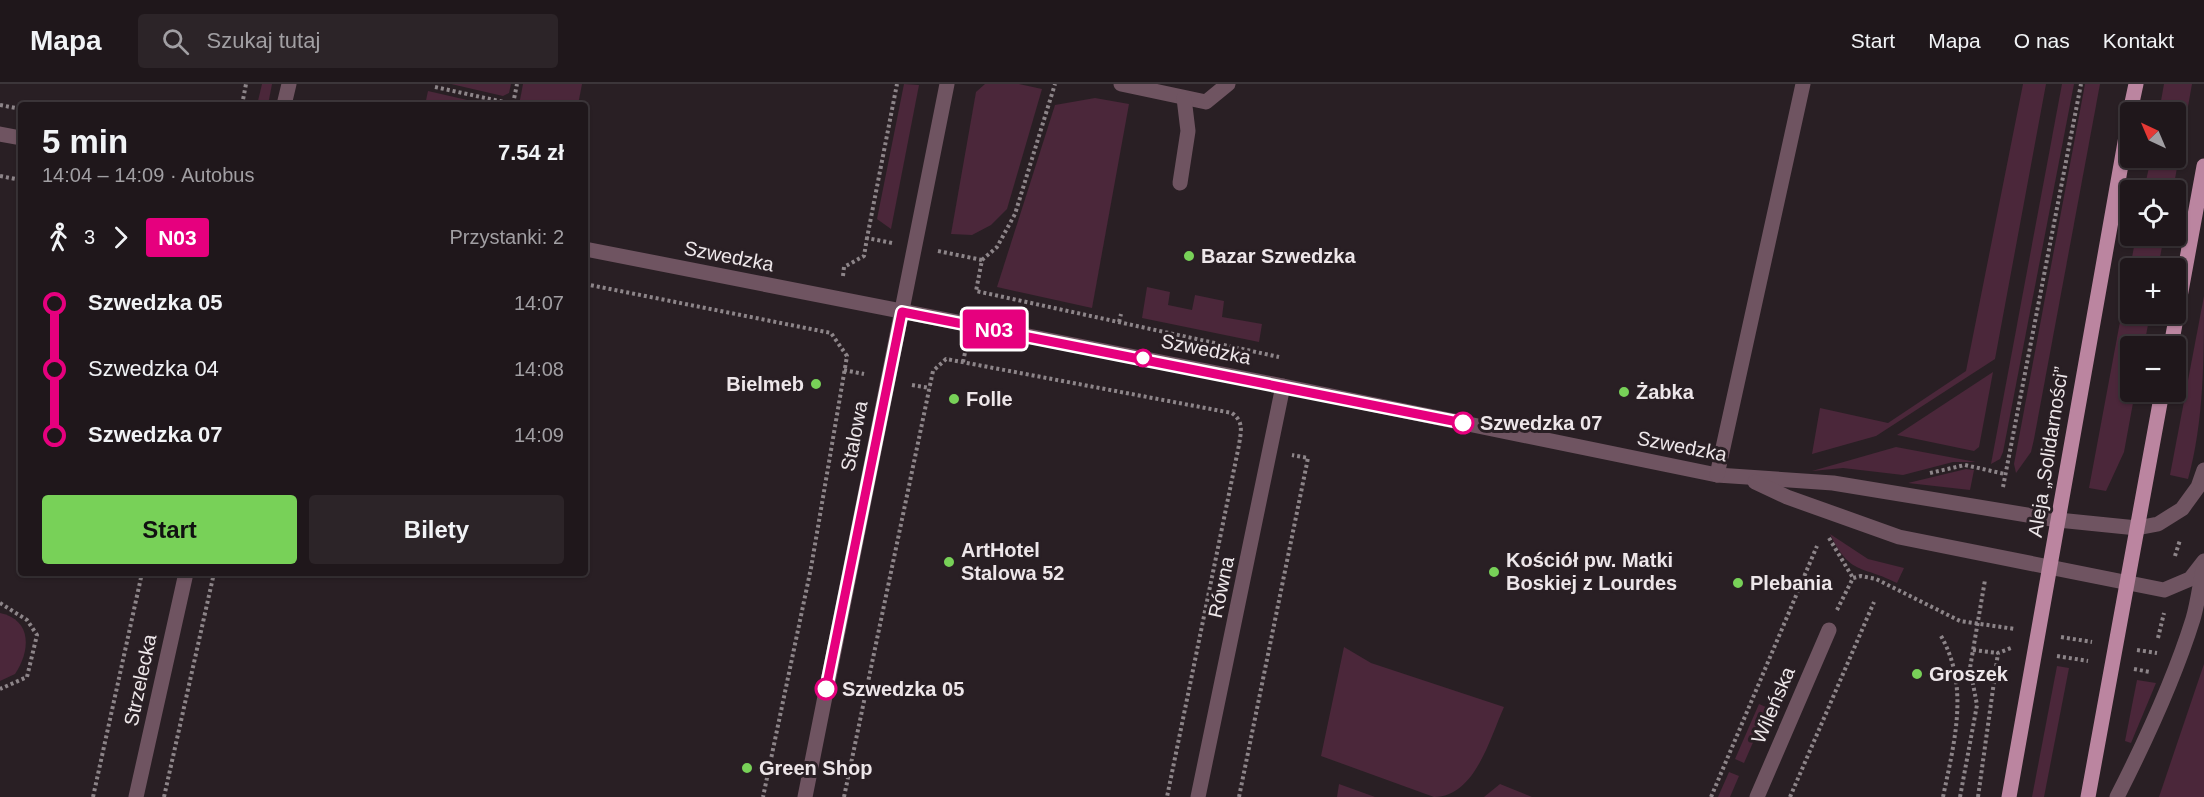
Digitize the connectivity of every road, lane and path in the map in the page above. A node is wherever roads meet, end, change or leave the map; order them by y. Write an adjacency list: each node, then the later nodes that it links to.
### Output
1 (246, 84): 14 (path)
2 (289, 84): 15 (street)
3 (517, 84): 17 (path)
4 (897, 84): 28 (path)
5 (947, 84): 35 (street, Stalowa)
6 (1055, 84): 32 (path)
7 (1121, 84): 13 (street)
8 (1228, 84): 13 (street)
9 (1803, 84): 45 (street)
10 (2080, 84): 47 (path)
11 (2136, 84): 18 (main road, Aleja „Solidarności”)
12 (435, 87): 16 (path)
13 (1184, 98): 27 (street)
14 (243, 102)
15 (285, 102)
16 (504, 102)
17 (513, 102)
18 (2132, 102)
19 (0, 105): 20 (path)
20 (18, 108)
21 (0, 134): 22 (street)
22 (18, 137)
23 (2204, 166): 38 (main road)
24 (2120, 168): 48 (main road, Aleja „Solidarności”)
25 (0, 176): 26 (path)
26 (18, 179)
27 (1180, 183)
28 (867, 238): 29 (path); 33 (path)
29 (893, 243)
30 (588, 250): 35 (street, Szwedzka)
31 (946, 253): 32 (path)
32 (982, 260): 37 (path)
33 (844, 267)
34 (588, 285): 77 (path)
35 (902, 312): 40 (street, Szwedzka); 78 (street, Stalowa)
36 (1121, 314): 37 (path)
37 (1119, 322): 39 (path)
38 (2173, 336)
39 (1278, 357)
40 (1283, 386): 43 (street, Równa); 45 (street, Szwedzka)
41 (2160, 402): 49 (main road)
42 (1239, 445): 43 (path); 79 (path); 80 (path)
43 (1271, 451): 81 (street, Równa); 82 (path)
44 (2204, 470): 49 (street)
45 (1717, 475): 46 (street, Szwedzka)
46 (1747, 478): 47 (street, Szwedzka); 51 (street, Szwedzka)
47 (1999, 510): 48 (street, Szwedzka)
48 (2058, 520): 49 (street, Szwedzka); 53 (main road, Aleja „Solidarności”)
49 (2137, 528): 57 (main road)
50 (1817, 546): 83 (path)
51 (1990, 557): 53 (street, Szwedzka); 60 (path)
52 (2204, 562): 57 (street, Szwedzka); 69 (street)
53 (2050, 569): 57 (street, Szwedzka); 62 (main road, Aleja „Solidarności”)
54 (141, 576): 74 (path)
55 (185, 576): 75 (street, Strzelecka)
56 (213, 576): 76 (path)
57 (2127, 584): 64 (main road)
58 (1874, 602): 85 (path)
59 (0, 603): 73 (path)
60 (1976, 623): 61 (path); 62 (path); 66 (path)
61 (1829, 630): 84 (street, Wileńska)
62 (2040, 634): 64 (path); 89 (main road, Aleja „Solidarności”)
63 (1941, 636): 86 (path)
64 (2116, 646): 69 (path); 90 (main road)
65 (2009, 648): 67 (path)
66 (1973, 650): 67 (path); 87 (path)
67 (1998, 653): 88 (path)
68 (2060, 657): 70 (path)
69 (2178, 657): 91 (street)
70 (2072, 658)
71 (2138, 669): 72 (path)
72 (2151, 672)
73 (0, 689)
74 (93, 797)
75 (136, 797)
76 (165, 797)
77 (763, 797)
78 (805, 797)
79 (844, 797)
80 (1167, 797)
81 (1198, 797)
82 (1239, 797)
83 (1711, 797)
84 (1757, 797)
85 (1790, 797)
86 (1942, 797)
87 (1960, 797)
88 (1978, 797)
89 (2009, 797)
90 (2088, 797)
91 (2117, 797)

